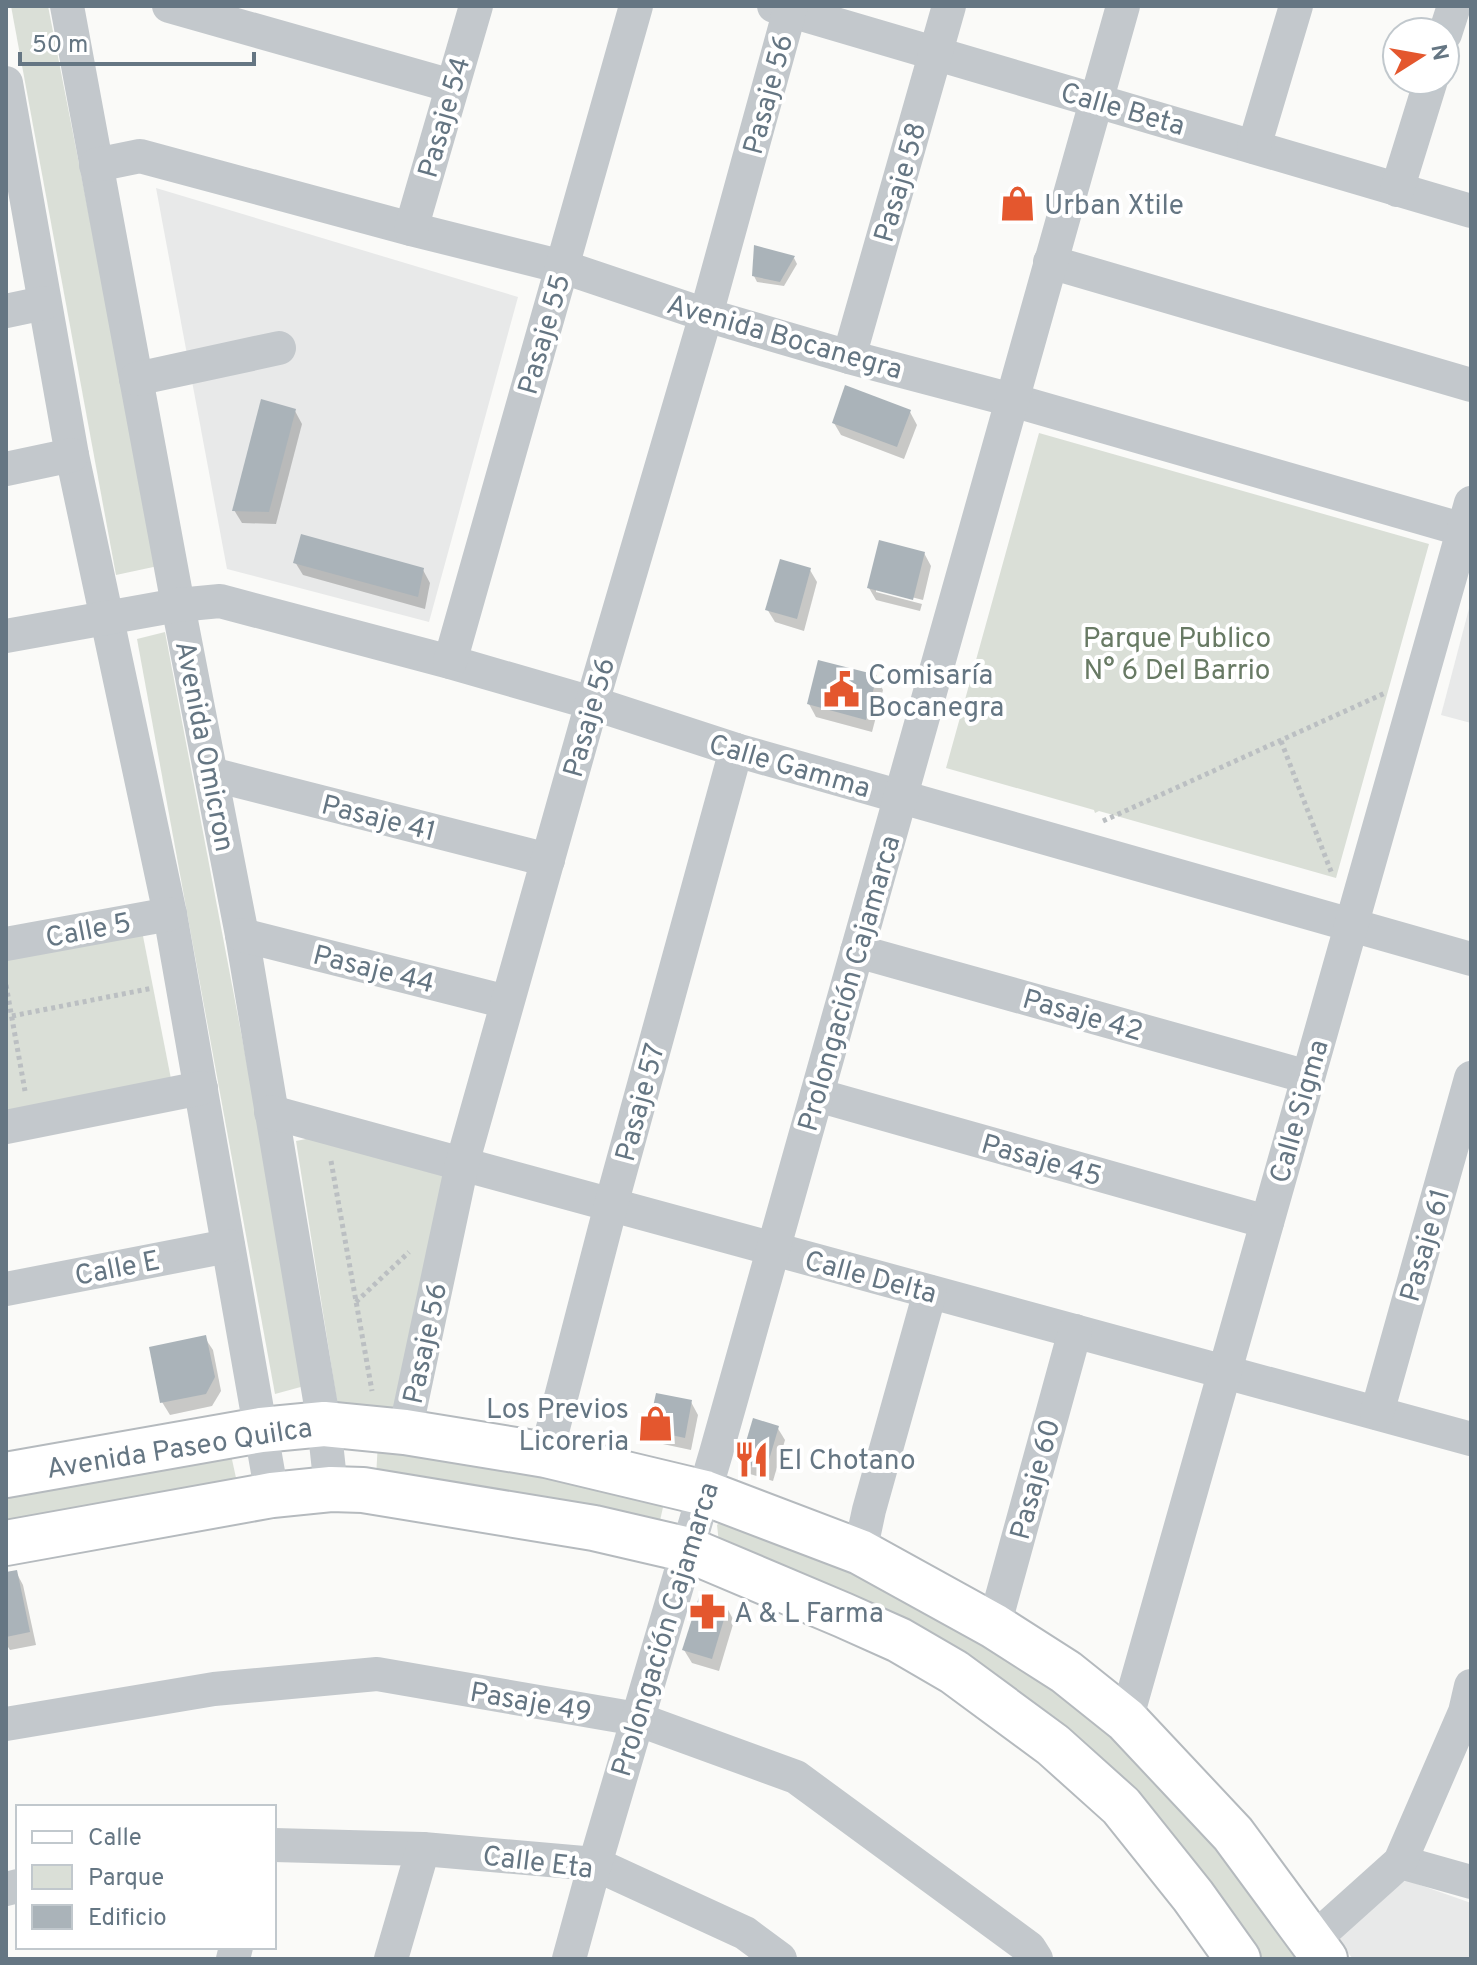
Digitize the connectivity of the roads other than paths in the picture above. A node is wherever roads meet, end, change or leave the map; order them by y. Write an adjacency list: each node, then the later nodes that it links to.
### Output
1 (67, 6): 15 (street, Avenida Omicron)
2 (169, 6): 11 (street)
3 (476, 6): 11 (street, Pasaje 54)
4 (636, 6): 20 (street, Pasaje 55)
5 (949, 6): 9 (street, Pasaje 58)
6 (1123, 6): 13 (street, Prolongación Cajamarca)
7 (1296, 6): 14 (street)
8 (785, 8): 9 (street, Calle Beta); 23 (street, Pasaje 56)
9 (936, 53): 13 (street, Calle Beta); 25 (street, Pasaje 58)
10 (6, 83): 21 (street)
11 (452, 86): 18 (street, Pasaje 54)
12 (1426, 96): 16 (street)
13 (1097, 101): 14 (street, Calle Beta); 19 (street, Prolongación Cajamarca)
14 (1254, 147): 16 (street, Calle Beta)
15 (96, 165): 18 (street, Avenida Bocanegra); 26 (street, Avenida Omicron)
16 (1397, 190): 17 (street, Calle Beta)
17 (1471, 211)
18 (411, 229): 20 (street, Avenida Bocanegra)
19 (1050, 262): 27 (street); 28 (street, Prolongación Cajamarca)
20 (563, 267): 23 (street, Avenida Bocanegra); 35 (street, Pasaje 55)
21 (44, 303): 22 (street); 29 (street)
22 (6, 311)
23 (706, 315): 25 (street, Avenida Bocanegra); 36 (street, Pasaje 56)
24 (279, 348): 26 (street)
25 (849, 357): 28 (street, Avenida Bocanegra)
26 (136, 379): 32 (street, Avenida Omicron)
27 (1471, 385)
28 (1012, 400): 31 (street, Avenida Bocanegra); 39 (street, Prolongación Cajamarca)
29 (72, 455): 30 (street); 33 (street)
30 (6, 469)
31 (1468, 521): 42 (street, Calle Sigma)
32 (178, 605): 33 (street, Calle Gamma); 35 (street, Calle Gamma); 38 (street, Avenida Omicron)
33 (106, 617): 34 (street, Calle Gamma); 41 (street)
34 (6, 636)
35 (450, 662): 36 (street, Calle Gamma)
36 (592, 703): 37 (street, Calle Gamma); 40 (street, Pasaje 56)
37 (736, 750): 39 (street, Calle Gamma); 55 (street, Pasaje 57)
38 (211, 774): 40 (street, Pasaje 41); 43 (street, Avenida Omicron)
39 (901, 797): 42 (street, Calle Gamma); 45 (street, Prolongación Cajamarca)
40 (548, 860): 47 (street, Pasaje 56)
41 (170, 914): 44 (street, Calle 5); 50 (street)
42 (1351, 925): 46 (street, Calle Gamma); 48 (street, Calle Sigma)
43 (242, 935): 47 (street, Pasaje 44); 52 (street, Avenida Omicron)
44 (6, 944)
45 (857, 951): 48 (street, Pasaje 42); 51 (street, Prolongación Cajamarca)
46 (1471, 959)
47 (507, 1002): 54 (street, Pasaje 56)
48 (1308, 1077): 56 (street, Calle Sigma)
49 (1471, 1078): 63 (street, Pasaje 61)
50 (201, 1088): 53 (street); 57 (street)
51 (817, 1095): 56 (street, Pasaje 45); 58 (street, Prolongación Cajamarca)
52 (271, 1112): 54 (street, Calle Delta); 64 (street, Avenida Omicron)
53 (18, 1124)
54 (462, 1164): 55 (street, Calle Delta); 66 (street, Pasaje 56)
55 (611, 1205): 58 (street, Calle Delta); 68 (street, Pasaje 57)
56 (1267, 1222): 62 (street, Calle Sigma)
57 (228, 1246): 59 (street, Calle E); 65 (street)
58 (774, 1249): 60 (street, Calle Delta); 71 (street, Prolongación Cajamarca)
59 (6, 1289)
60 (930, 1292): 61 (street, Calle Delta); 75 (street)
61 (1075, 1331): 62 (street, Calle Delta); 76 (street, Pasaje 60)
62 (1225, 1372): 63 (street, Calle Delta); 79 (street, Calle Sigma)
63 (1377, 1413): 67 (street, Calle Delta)
64 (324, 1424): 65 (main road, Avenida Paseo Quilca); 66 (main road, Avenida Paseo Quilca); 70 (street, Avenida Omicron)
65 (261, 1430): 69 (main road, Avenida Paseo Quilca); 72 (street)
66 (405, 1432): 68 (main road, Avenida Paseo Quilca)
67 (1471, 1439)
68 (546, 1455): 71 (main road, Avenida Paseo Quilca)
69 (6, 1475)
70 (331, 1489): 72 (main road); 74 (main road)
71 (705, 1493): 74 (street, Prolongación Cajamarca); 75 (main road, Avenida Paseo Quilca)
72 (272, 1495): 73 (main road)
73 (6, 1543)
74 (689, 1550): 78 (street, Prolongación Cajamarca); 92 (main road)
75 (860, 1552): 76 (main road, Avenida Paseo Quilca)
76 (994, 1626): 79 (main road, Avenida Paseo Quilca)
77 (1469, 1704): 83 (street)
78 (637, 1719): 80 (street, Pasaje 49); 84 (street, Prolongación Cajamarca); 91 (street, Pasaje 49)
79 (1126, 1720): 87 (main road, Avenida Paseo Quilca)
80 (6, 1724)
81 (276, 1845): 82 (street, Calle Eta)
82 (423, 1849): 84 (street, Calle Eta); 88 (street)
83 (1400, 1862): 85 (street); 87 (street)
84 (595, 1864): 86 (street, Calle Eta); 89 (street, Prolongación Cajamarca)
85 (1471, 1882)
86 (741, 1946): 90 (street, Calle Eta)
87 (1319, 1950)
88 (391, 1959)
89 (569, 1959)
90 (780, 1959)
91 (1036, 1959)
92 (1238, 1959)

